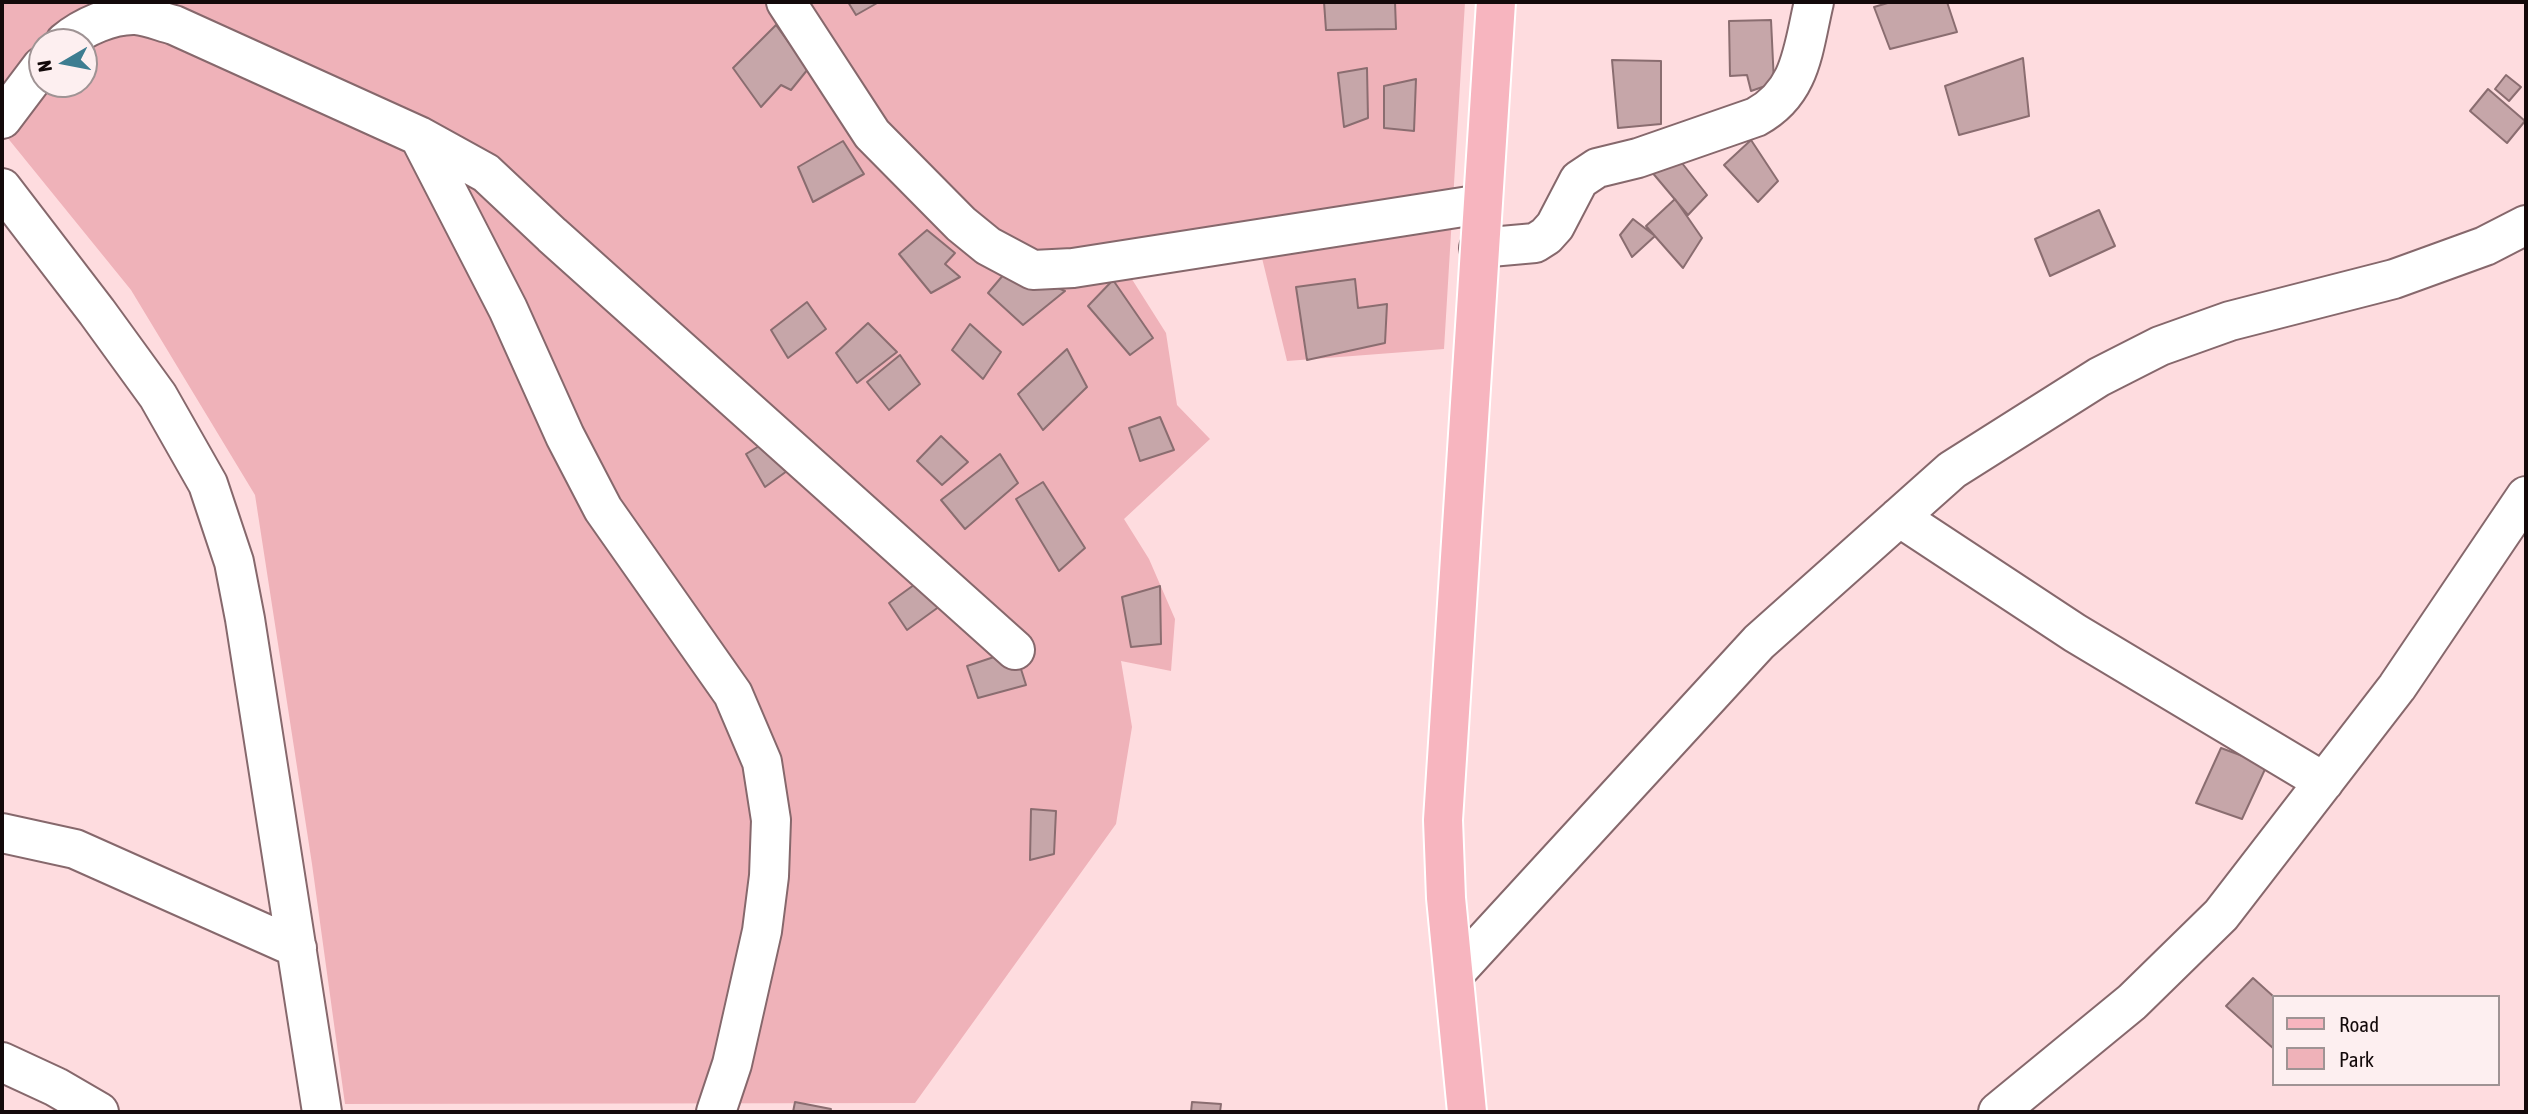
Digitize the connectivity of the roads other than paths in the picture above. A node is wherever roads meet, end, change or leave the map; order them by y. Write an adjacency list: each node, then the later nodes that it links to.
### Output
1 (786, 2): 9 (street)
2 (1496, 2): 9 (main road)
3 (1814, 2): 11 (street)
4 (87, 28): 7 (street)
5 (28, 85): 6 (street)
6 (2, 119)
7 (419, 136): 14 (street); 22 (street)
8 (2, 188): 17 (street)
9 (1482, 204): 11 (main road)
10 (2526, 225): 13 (street)
11 (1479, 248): 18 (main road)
12 (2526, 496): 15 (street)
13 (1899, 517): 15 (street); 18 (street)
14 (1015, 650)
15 (2324, 782): 24 (street)
16 (2, 833): 17 (street)
17 (297, 948): 21 (street)
18 (1454, 974): 23 (main road)
19 (2, 1062): 20 (street)
20 (99, 1112)
21 (322, 1112)
22 (716, 1112)
23 (1467, 1112)
24 (1998, 1112)

